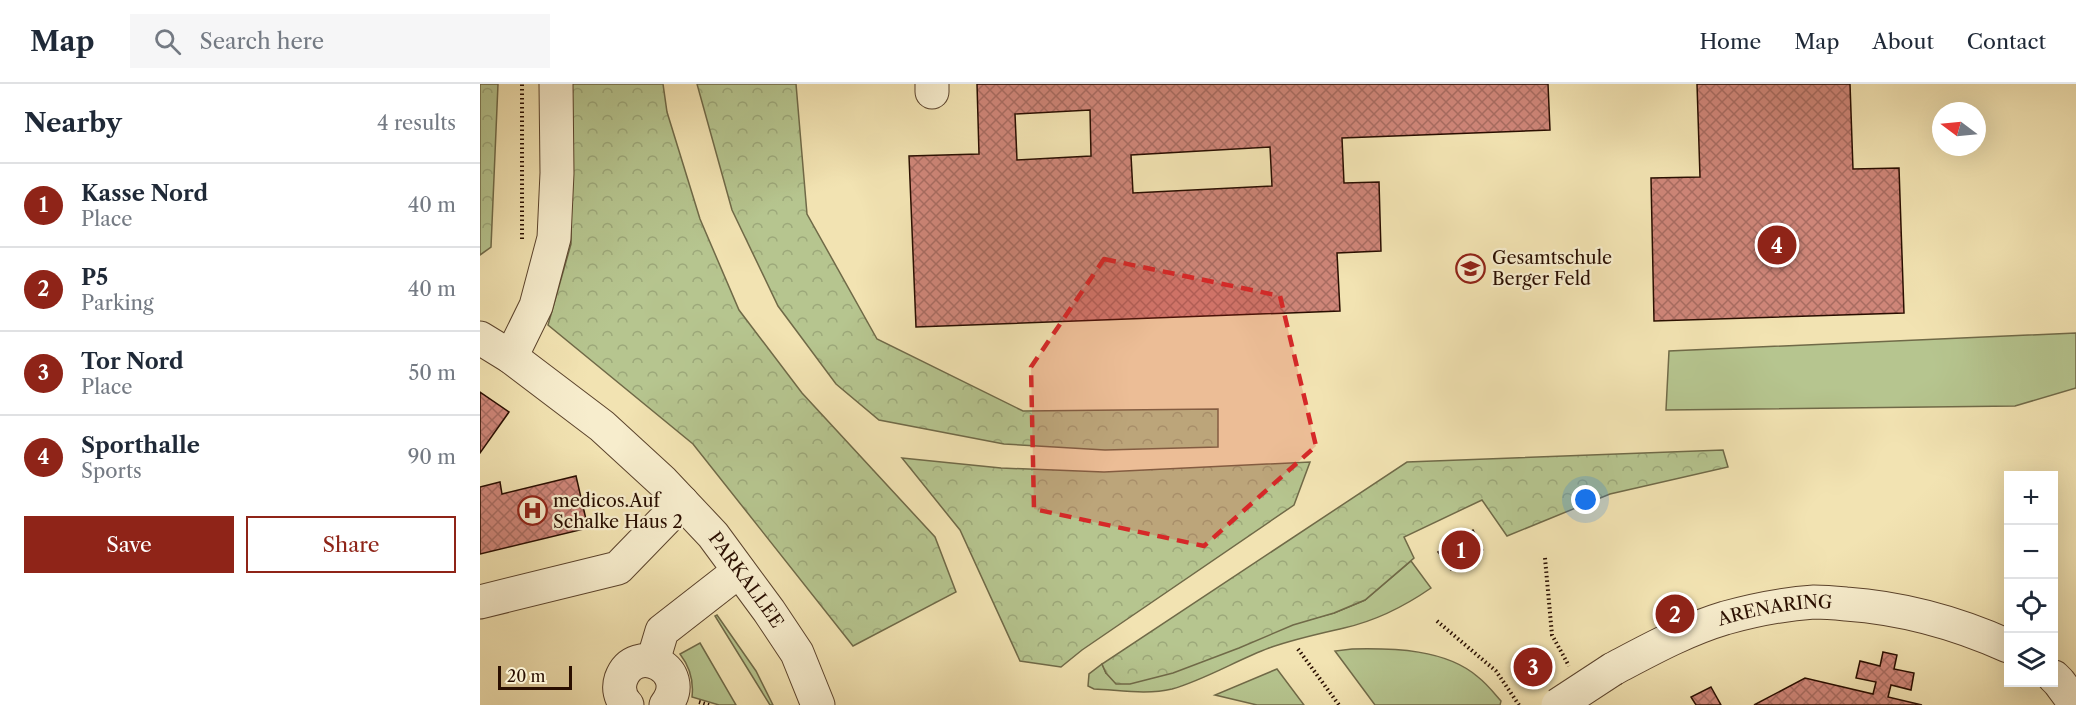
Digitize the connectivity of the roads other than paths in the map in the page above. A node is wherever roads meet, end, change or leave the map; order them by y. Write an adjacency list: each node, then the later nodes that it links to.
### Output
1 (556, 84): 3 (street)
2 (480, 338): 3 (street, PARKALLEE)
3 (512, 357): 4 (street, PARKALLEE)
4 (682, 502): 5 (street, PARKALLEE); 6 (street)
5 (738, 571): 8 (street); 11 (street, PARKALLEE)
6 (484, 591)
7 (2004, 644): 12 (street, ARENARING, bridge)
8 (653, 662): 9 (street); 10 (street)
9 (627, 705)
10 (666, 705)
11 (818, 705)
12 (1558, 705)

